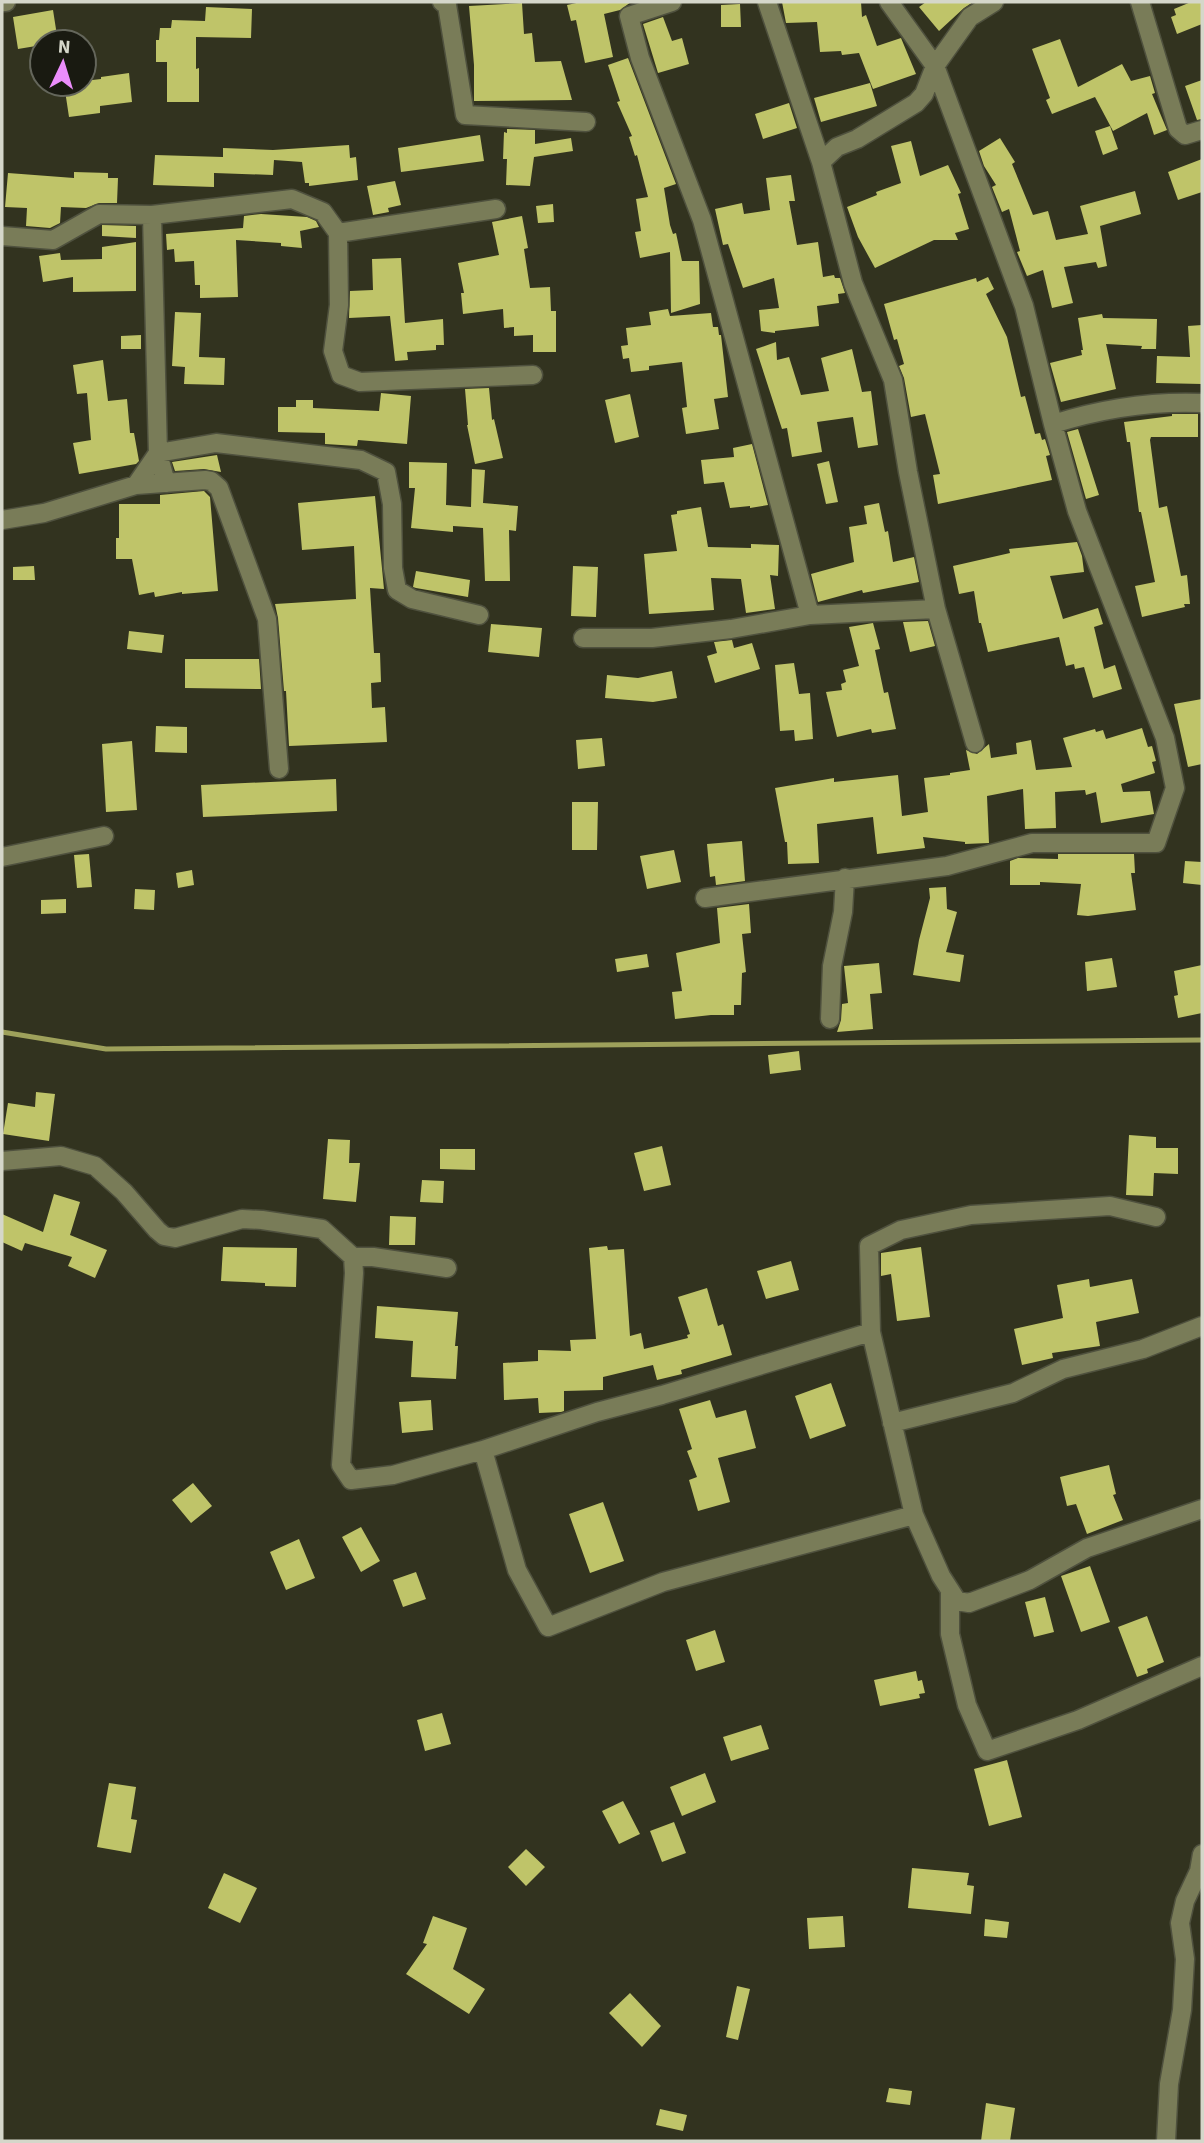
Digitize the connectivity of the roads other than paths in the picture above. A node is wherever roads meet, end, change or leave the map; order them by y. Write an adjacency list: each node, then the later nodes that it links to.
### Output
1 (442, 2): 8 (street)
2 (672, 2): 24 (street)
3 (767, 2): 10 (street)
4 (889, 2): 7 (street)
5 (994, 2): 7 (street)
6 (1140, 2): 9 (street)
7 (935, 65): 10 (street); 17 (street)
8 (586, 122)
9 (1202, 130)
10 (821, 162): 22 (street)
11 (496, 209): 13 (street)
12 (152, 215): 13 (street); 14 (street); 18 (street)
13 (338, 233): 15 (street)
14 (2, 236)
15 (533, 375)
16 (1202, 402): 17 (street)
17 (1053, 424): 30 (street)
18 (158, 453): 19 (street); 20 (street); 23 (street)
19 (166, 483): 20 (street); 27 (street)
20 (136, 485): 21 (street)
21 (2, 520)
22 (936, 609): 24 (street); 26 (street)
23 (479, 615)
24 (810, 615): 25 (street)
25 (583, 638)
26 (975, 743)
27 (279, 769)
28 (104, 836): 29 (street)
29 (2, 857)
30 (845, 878): 31 (street); 32 (street)
31 (705, 898)
32 (830, 1018)
33 (2, 1161): 35 (street)
34 (1156, 1217): 38 (street)
35 (353, 1257): 36 (street); 40 (street)
36 (447, 1268)
37 (1202, 1326): 39 (street)
38 (871, 1332): 39 (street); 40 (street)
39 (892, 1423): 42 (street)
40 (484, 1450): 42 (street)
41 (1202, 1509): 43 (street)
42 (914, 1515): 43 (street)
43 (950, 1590): 44 (street)
44 (1202, 1666)
45 (1202, 1854): 46 (street)
46 (1166, 2141)

